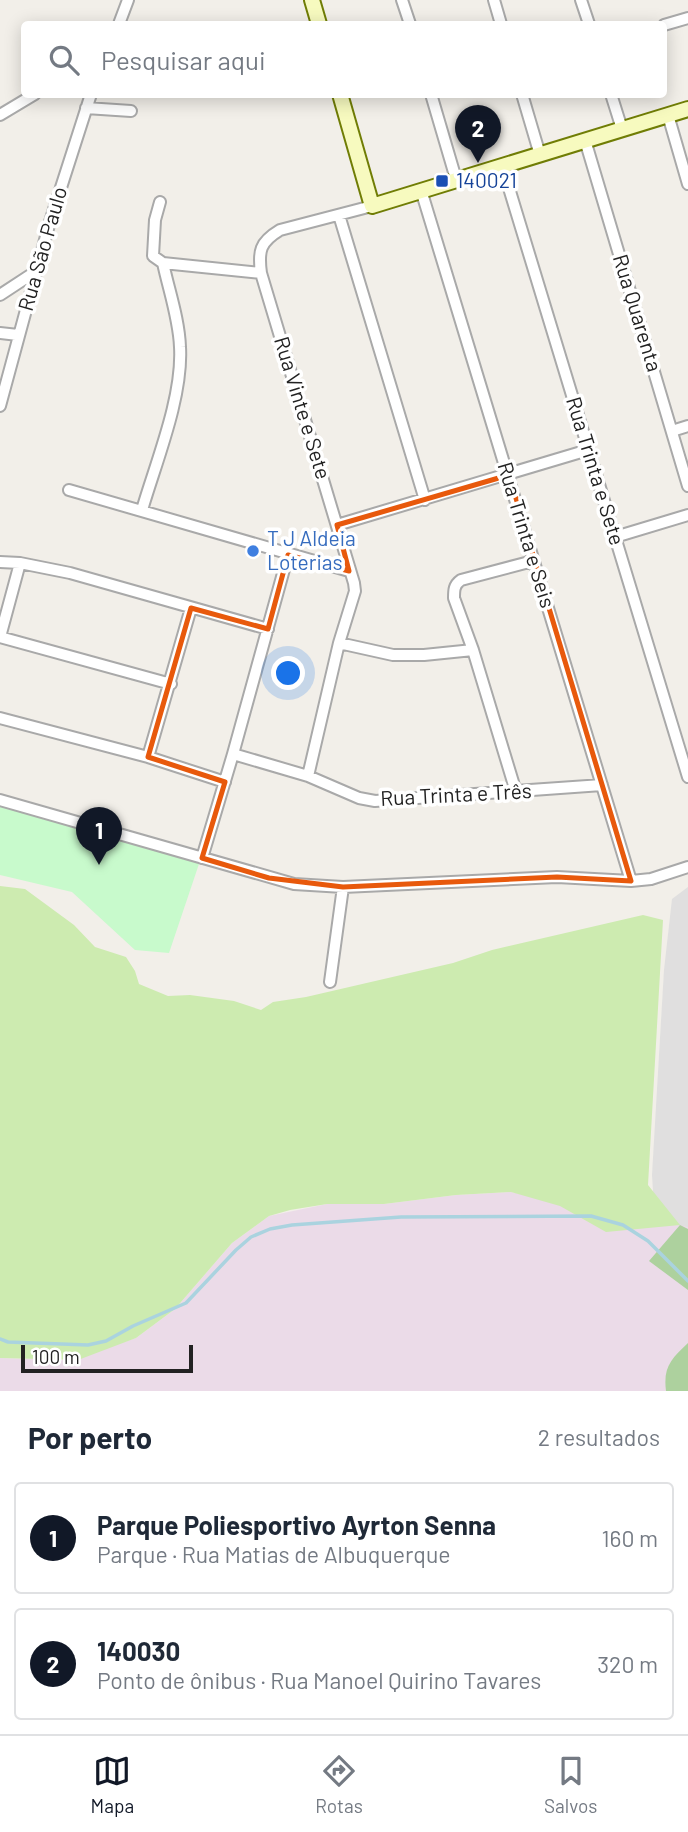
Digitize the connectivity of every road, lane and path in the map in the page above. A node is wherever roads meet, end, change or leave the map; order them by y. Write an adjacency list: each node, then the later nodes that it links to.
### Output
1 (128, 0): 7 (street)
2 (312, 0): 8 (main road)
3 (402, 0): 9 (street)
4 (494, 0): 10 (street)
5 (582, 0): 11 (street)
6 (688, 18): 12 (street)
7 (120, 21)
8 (318, 21)
9 (409, 21)
10 (500, 21)
11 (588, 21)
12 (667, 24)
13 (28, 98): 22 (street)
14 (90, 98): 19 (street, Rua São Paulo)
15 (341, 98): 32 (main road)
16 (432, 98): 28 (street)
17 (523, 98): 26 (street)
18 (612, 98): 24 (street)
19 (86, 108): 21 (street); 35 (street, Rua São Paulo)
20 (688, 109): 23 (main road)
21 (131, 111)
22 (0, 115)
23 (668, 115): 24 (main road); 29 (street)
24 (622, 129): 25 (main road)
25 (585, 140): 26 (main road); 42 (street, Rua Quarenta)
26 (540, 155): 27 (main road)
27 (502, 165): 28 (main road); 43 (street, Rua Trinta e Sete)
28 (456, 178): 30 (main road)
29 (688, 184)
30 (421, 190): 32 (main road); 44 (street, Rua Trinta e Seis)
31 (160, 202): 34 (street)
32 (372, 205): 33 (street)
33 (339, 215): 36 (street, Rua Vinte e Sete); 47 (street)
34 (163, 263): 36 (street); 48 (street)
35 (35, 272): 37 (street); 39 (street, Rua São Paulo)
36 (261, 273): 50 (street, Rua Vinte e Sete)
37 (0, 295)
38 (0, 333): 39 (street)
39 (18, 335): 40 (street, Rua São Paulo)
40 (0, 405)
41 (688, 426): 42 (street)
42 (672, 431): 45 (street, Rua Quarenta)
43 (588, 450): 44 (street); 51 (street, Rua Trinta e Sete)
44 (509, 475): 47 (street); 53 (street, Rua Trinta e Seis)
45 (688, 486)
46 (69, 490): 48 (street)
47 (425, 500): 50 (street)
48 (142, 510): 52 (street)
49 (688, 515): 51 (street)
50 (337, 525): 56 (street, Rua Vinte e Sete)
51 (615, 537): 68 (street, Rua Trinta e Sete)
52 (288, 555): 56 (street); 59 (street)
53 (533, 561): 62 (street); 70 (street, Rua Trinta e Seis)
54 (0, 562): 55 (street)
55 (20, 563): 57 (street); 58 (street)
56 (349, 571): 61 (street, Rua Vinte e Sete)
57 (191, 608): 59 (street); 63 (street)
58 (3, 613): 60 (street)
59 (268, 629): 65 (street)
60 (0, 637): 63 (street)
61 (339, 643): 62 (street); 67 (street, Rua Vinte e Sete)
62 (473, 650): 71 (street)
63 (171, 684): 66 (street)
64 (0, 718): 66 (street)
65 (233, 754): 67 (street, Rua Trinta e Três); 69 (street)
66 (148, 757): 69 (street)
67 (308, 776): 71 (street, Rua Trinta e Três)
68 (688, 777)
69 (225, 782): 73 (street)
70 (602, 785): 71 (street, Rua Trinta e Três); 75 (street, Rua Trinta e Seis)
71 (516, 792)
72 (0, 800): 73 (street)
73 (202, 858): 76 (street)
74 (688, 867): 75 (street)
75 (631, 881): 76 (street)
76 (343, 887): 77 (street)
77 (330, 982)

